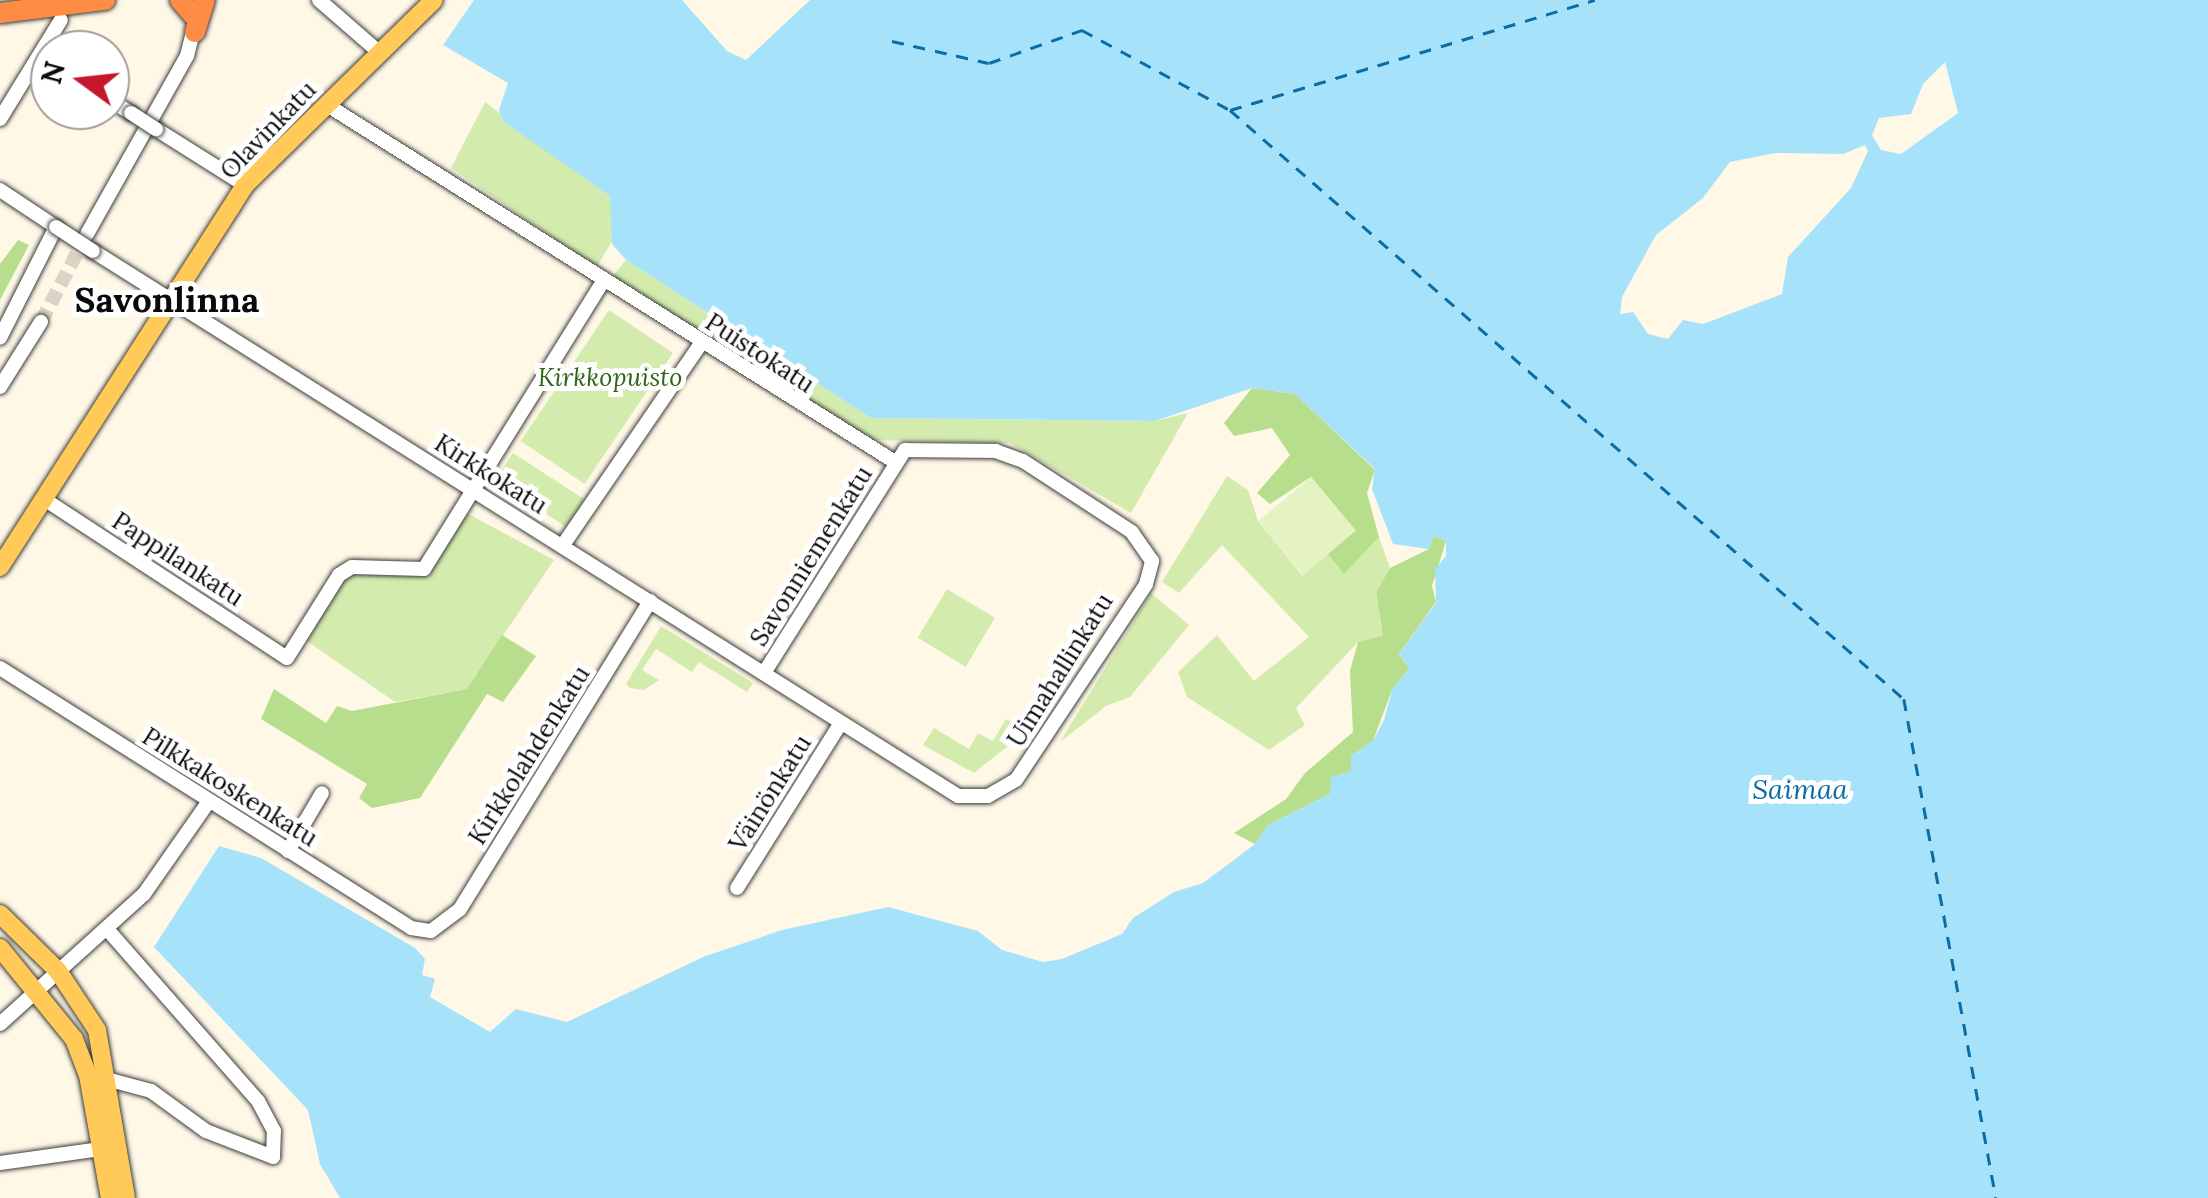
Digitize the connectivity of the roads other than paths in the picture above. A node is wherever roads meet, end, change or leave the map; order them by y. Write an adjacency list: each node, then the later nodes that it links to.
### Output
1 (105, 0): 4 (highway)
2 (320, 0): 8 (street)
3 (434, 0): 8 (main road, Olavinkatu)
4 (63, 6): 6 (highway); 7 (street)
5 (192, 9): 16 (street)
6 (3, 12)
7 (55, 30)
8 (380, 54): 10 (main road, Olavinkatu)
9 (30, 80): 12 (street)
10 (327, 105): 13 (main road, Olavinkatu); 17 (street, Puistokatu)
11 (130, 112): 13 (street, bridge)
12 (0, 119)
13 (244, 186): 18 (main road, Olavinkatu)
14 (0, 190): 15 (street, Kirkkokatu)
15 (56, 227): 18 (street, Kirkkokatu, bridge); 20 (street)
16 (87, 234)
17 (604, 280): 21 (street, Puistokatu); 24 (street)
18 (168, 298): 24 (street, Kirkkokatu); 25 (main road, Olavinkatu)
19 (41, 322): 22 (street)
20 (0, 338)
21 (702, 342): 23 (street, Puistokatu); 26 (street)
22 (0, 388)
23 (894, 462): 30 (street, Savonniemenkatu); 33 (street, Uimahallinkatu)
24 (473, 490): 25 (street, Pappilankatu); 26 (street, Kirkkokatu)
25 (44, 498): 27 (main road, Olavinkatu)
26 (563, 545): 28 (street, Kirkkokatu)
27 (0, 567)
28 (650, 601): 30 (street, Kirkkokatu); 38 (street, Kirkkolahdenkatu)
29 (0, 668): 34 (street, Pilkkakoskenkatu)
30 (764, 673): 31 (street, Kirkkokatu)
31 (842, 722): 33 (street, Kirkkokatu); 36 (street, Väinönkatu)
32 (322, 793): 35 (street)
33 (958, 796)
34 (209, 801): 35 (street, Pilkkakoskenkatu); 39 (street)
35 (288, 851): 38 (street, Pilkkakoskenkatu)
36 (737, 888)
37 (0, 914): 41 (main road)
38 (441, 928)
39 (107, 929): 41 (street); 45 (street)
40 (0, 948): 42 (main road)
41 (58, 971): 42 (street); 45 (main road)
42 (37, 990): 43 (street); 44 (main road)
43 (0, 1024)
44 (88, 1075): 45 (street); 46 (main road)
45 (109, 1078): 46 (main road)
46 (112, 1147): 47 (street); 48 (main road); 49 (main road)
47 (0, 1163)
48 (110, 1198)
49 (126, 1198)

